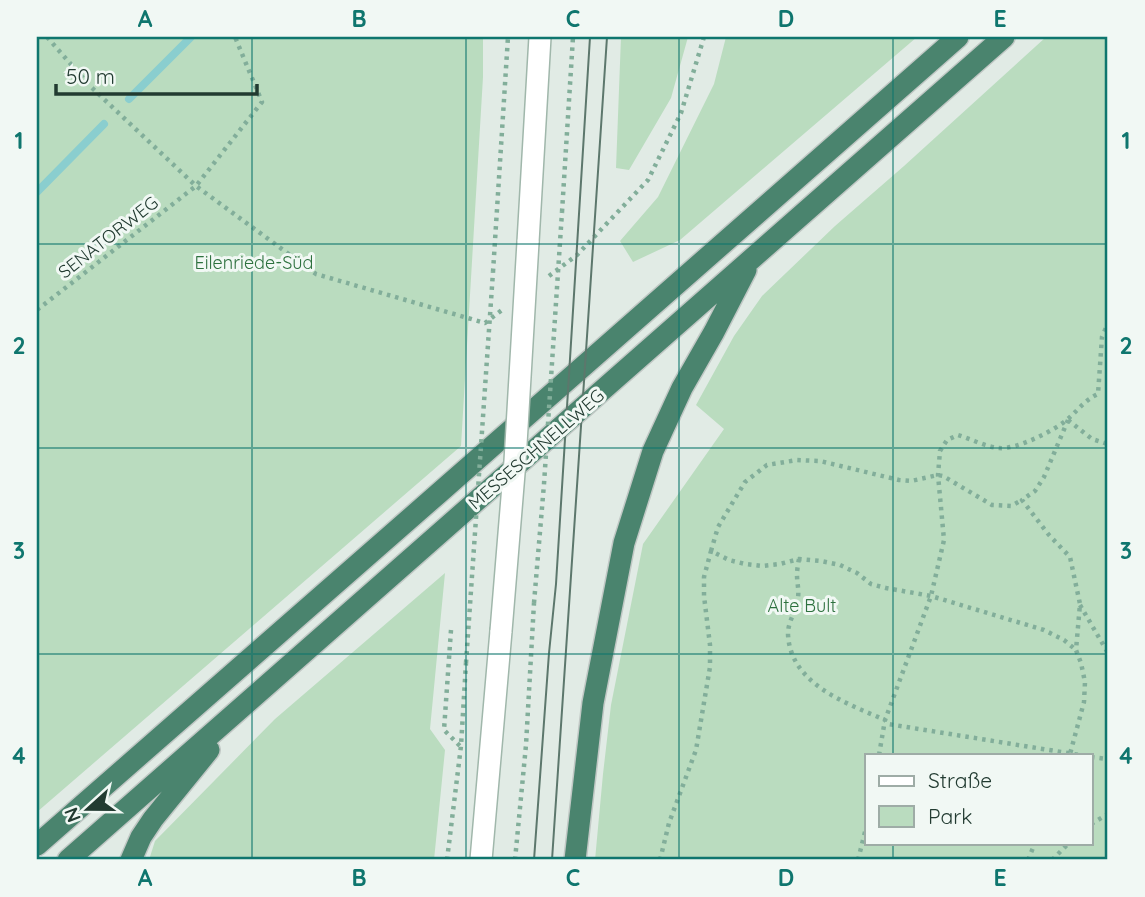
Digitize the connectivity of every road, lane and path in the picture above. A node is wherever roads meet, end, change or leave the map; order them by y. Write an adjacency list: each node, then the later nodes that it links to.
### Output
1 (47, 37): 9 (path)
2 (235, 37): 9 (path, SENATORWEG)
3 (508, 37): 28 (path, bridge)
4 (540, 37): 40 (main road, bridge)
5 (573, 37): 41 (path, bridge)
6 (704, 37): 11 (path)
7 (958, 37): 36 (highway, MESSESCHNELLWEG)
8 (1004, 37): 10 (highway, MESSESCHNELLWEG)
9 (196, 186): 12 (path); 13 (path, SENATORWEG)
10 (751, 260): 26 (highway, MESSESCHNELLWEG); 42 (highway)
11 (547, 278)
12 (505, 308)
13 (37, 310)
14 (1108, 323): 15 (path)
15 (1068, 420): 16 (path); 17 (path); 18 (path)
16 (1108, 443)
17 (938, 475): 18 (path); 19 (path); 21 (path)
18 (1022, 500): 22 (path)
19 (711, 551): 20 (path); 43 (path)
20 (799, 559): 21 (path); 27 (path)
21 (931, 596): 24 (path); 27 (path)
22 (1080, 604): 24 (path); 25 (path)
23 (451, 630): 28 (path)
24 (1076, 650): 31 (path)
25 (1108, 653)
26 (251, 700): 37 (highway, MESSESCHNELLWEG); 38 (highway)
27 (886, 722): 29 (path); 30 (path)
28 (461, 747): 39 (path)
29 (879, 754)
30 (1064, 754)
31 (1070, 754)
32 (1108, 814): 33 (path)
33 (1092, 823)
34 (865, 832): 44 (path)
35 (1068, 844): 45 (path)
36 (37, 845)
37 (68, 860)
38 (131, 860)
39 (447, 860)
40 (481, 860)
41 (515, 860)
42 (575, 860)
43 (660, 860)
44 (858, 860)
45 (1052, 860)

